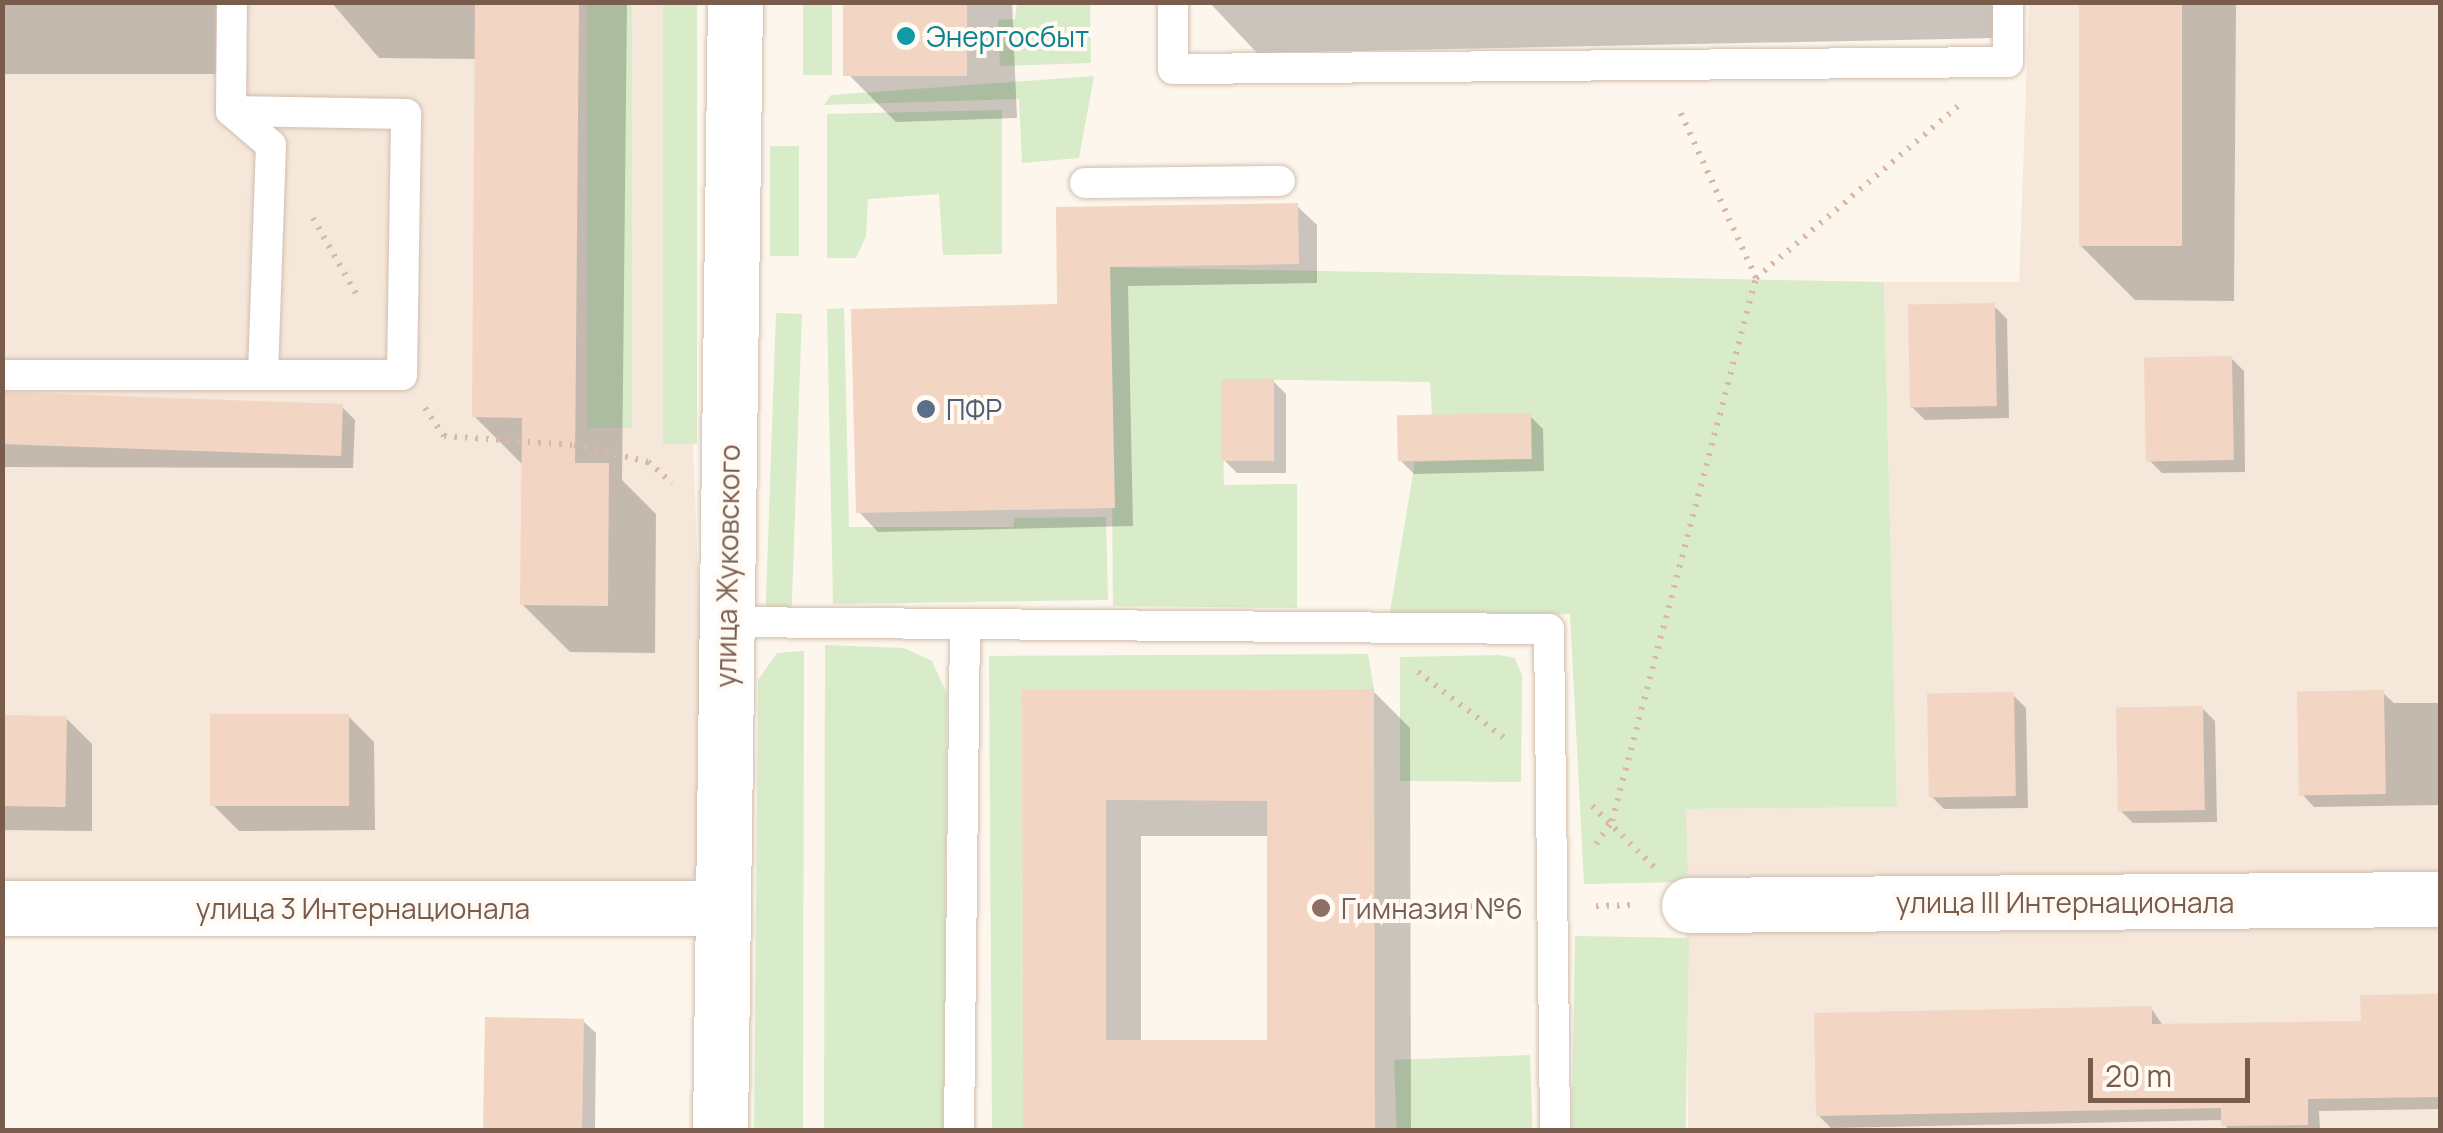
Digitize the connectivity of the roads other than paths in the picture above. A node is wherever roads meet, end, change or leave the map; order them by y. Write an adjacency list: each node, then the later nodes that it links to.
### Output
1 (232, 2): 5 (lane)
2 (735, 2): 10 (street, улица Жуковского)
3 (1172, 2): 4 (lane)
4 (2008, 2)
5 (231, 111): 8 (lane); 8 (lane)
6 (1280, 181): 7 (lane)
7 (1085, 183)
8 (263, 371): 9 (lane)
9 (2, 375)
10 (727, 622): 11 (lane); 15 (street, улица Жуковского)
11 (965, 625): 17 (lane); 18 (lane)
12 (2440, 899): 13 (street, улица III Интернационала)
13 (1689, 904)
14 (2, 908): 15 (street, улица 3 Интернационала)
15 (722, 908): 16 (street, улица Жуковского)
16 (720, 1130)
17 (960, 1130)
18 (1555, 1130)

